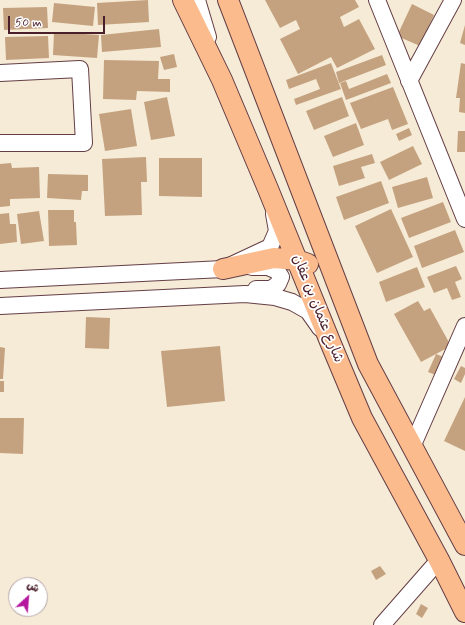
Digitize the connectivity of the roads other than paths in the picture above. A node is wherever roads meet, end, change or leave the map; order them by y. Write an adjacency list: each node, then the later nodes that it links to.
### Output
1 (183, 0): 7 (main road, شارع عثمان بن عفان)
2 (197, 0): 7 (street)
3 (228, 0): 16 (main road, شارع عثمان بن عفان)
4 (377, 0): 8 (street)
5 (453, 0): 8 (street)
6 (0, 72): 9 (street)
7 (222, 80): 10 (main road, شارع عثمان بن عفان)
8 (410, 81): 11 (street)
9 (0, 143)
10 (268, 189): 12 (main road, شارع عثمان بن عفان); 13 (street)
11 (465, 219)
12 (297, 260): 13 (main road); 16 (main road); 19 (main road, شارع عثمان بن عفان)
13 (223, 269): 14 (street); 15 (street)
14 (0, 280)
15 (205, 296): 17 (street); 19 (street)
16 (342, 296): 20 (main road, شارع عثمان بن عفان)
17 (0, 306)
18 (465, 326): 20 (street)
19 (331, 344): 22 (main road, شارع عثمان بن عفان)
20 (412, 447): 21 (main road, شارع عثمان بن عفان)
21 (465, 545)
22 (439, 560): 23 (main road, شارع عثمان بن عفان); 24 (street)
23 (465, 612)
24 (382, 625)

